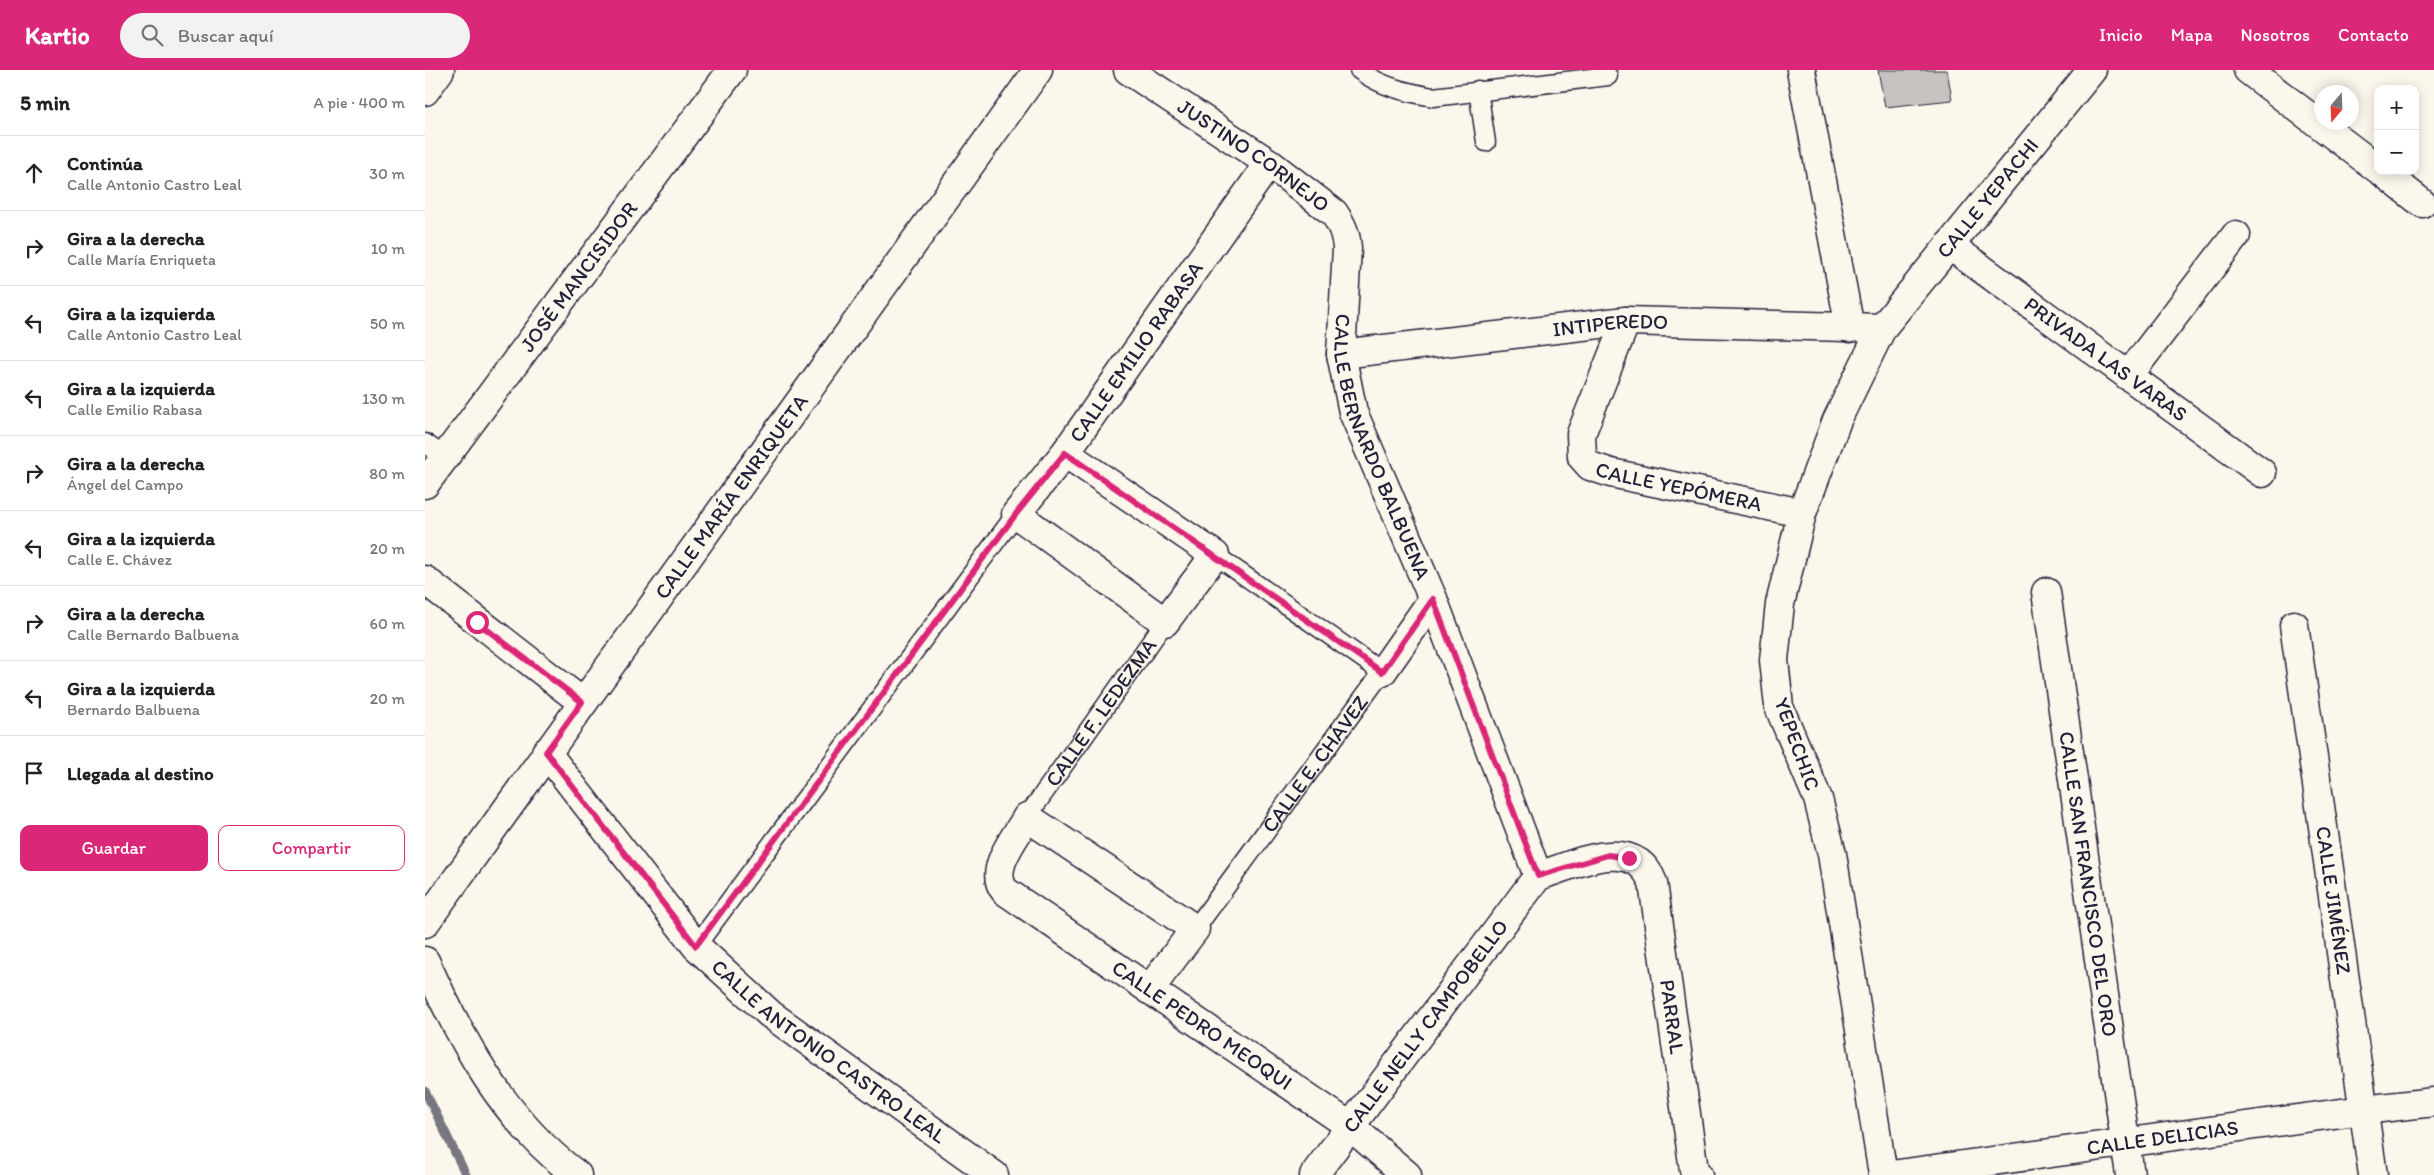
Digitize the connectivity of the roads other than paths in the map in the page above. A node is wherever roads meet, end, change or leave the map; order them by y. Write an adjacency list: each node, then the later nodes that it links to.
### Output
1 (440, 70): 11 (street)
2 (732, 70): 25 (street, JOSÉ MANCISIDOR)
3 (1038, 70): 38 (street, CALLE MARÍA ENRIQUETA)
4 (1128, 70): 13 (street, JUSTINO CORNEJO)
5 (1359, 70): 10 (lane)
6 (1801, 70): 21 (street)
7 (2092, 70): 19 (street, CALLE YEPACHI)
8 (2248, 70): 14 (street)
9 (1608, 76): 10 (lane)
10 (1478, 90): 12 (lane)
11 (425, 91)
12 (1486, 142)
13 (1269, 163): 17 (street, JUSTINO CORNEJO); 26 (street, CALLE EMILIO RABASA)
14 (2374, 166)
15 (2386, 175): 16 (street)
16 (2422, 202)
17 (1346, 235): 23 (street, CALLE BERNARDO BALBUENA)
18 (2236, 236): 24 (street)
19 (1949, 245): 22 (street, CALLE YEPACHI); 24 (street, PRIVADA LAS VARAS)
20 (1625, 321): 21 (street, INTIPEREDO); 23 (street, INTIPEREDO); 29 (street, CALLE YEPÓMERA)
21 (1850, 328): 22 (street, INTIPEREDO)
22 (1882, 328): 29 (street, YEPECHIC)
23 (1341, 354): 34 (street, CALLE BERNARDO BALBUENA)
24 (2128, 376): 27 (street, PRIVADA LAS VARAS)
25 (435, 450): 28 (street, JOSÉ MANCISIDOR)
26 (1065, 453): 30 (street, CALLE EMILIO RABASA); 31 (street)
27 (2262, 473)
28 (425, 484)
29 (1802, 513): 57 (street, YEPECHIC)
30 (1016, 514): 35 (street); 45 (lane, CALLE EMILIO RABASA)
31 (1215, 554): 35 (street, CALLE F. LEDEZMA); 37 (lane)
32 (425, 580): 38 (street)
33 (2046, 592): 51 (street, CALLE SAN FRANCISCO DEL ORO)
34 (1433, 599): 37 (street, CALLE E. CHÁVEZ); 41 (street, CALLE BERNARDO BALBUENA)
35 (1165, 622): 40 (lane, CALLE F. LEDEZMA)
36 (2294, 626): 49 (street, CALLE JIMÉNEZ)
37 (1382, 672): 44 (lane, CALLE E. CHÁVEZ)
38 (582, 702): 39 (street, CALLE MARÍA ENRIQUETA)
39 (546, 752): 43 (street, CALLE MARÍA ENRIQUETA); 45 (street, CALLE ANTONIO CASTRO LEAL)
40 (1027, 818): 42 (street, CALLE F. LEDEZMA); 44 (street)
41 (1538, 876): 50 (street, CALLE NELLY CAMPOBELLO); 56 (street, PARRAL)
42 (997, 878): 47 (street, CALLE PEDRO MEOQUI)
43 (425, 923)
44 (1195, 929): 47 (street, CALLE E. CHÁVEZ)
45 (696, 946): 53 (street, CALLE ANTONIO CASTRO LEAL)
46 (425, 961): 52 (street)
47 (1149, 990): 50 (street, CALLE PEDRO MEOQUI)
48 (2434, 1102): 49 (street, CALLE DELICIAS)
49 (2363, 1110): 51 (street, CALLE DELICIAS); 60 (street, CALLE JIMÉNEZ)
50 (1350, 1126): 54 (street, CALLE NELLY CAMPOBELLO); 55 (street, CALLE PEDRO MEOQUI)
51 (2126, 1143): 58 (street, CALLE DELICIAS); 59 (street, CALLE SAN FRANCISCO DEL ORO)
52 (577, 1175)
53 (993, 1175)
54 (1314, 1175)
55 (1407, 1175)
56 (1698, 1175)
57 (1883, 1175)
58 (1891, 1175)
59 (2130, 1175)
60 (2373, 1175)

